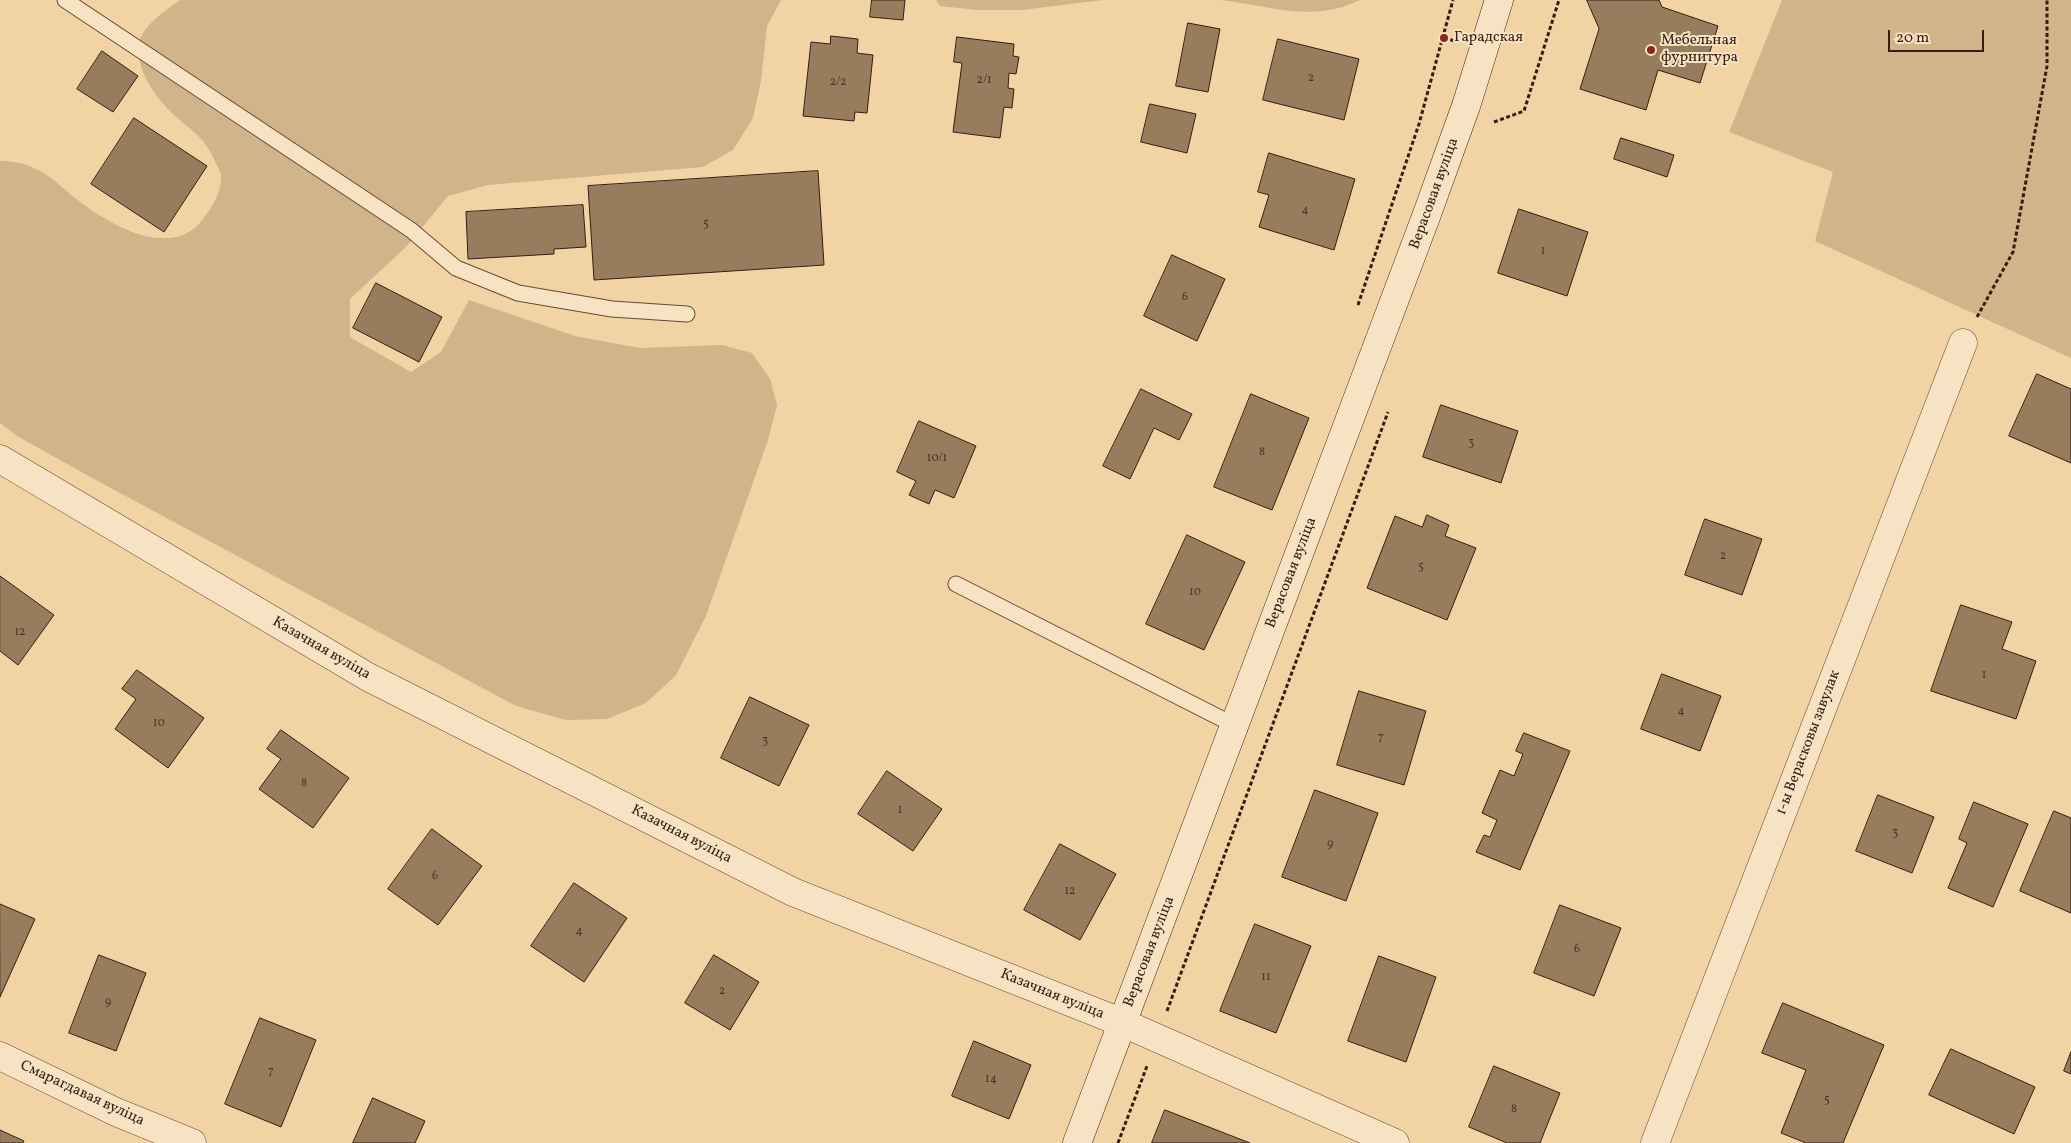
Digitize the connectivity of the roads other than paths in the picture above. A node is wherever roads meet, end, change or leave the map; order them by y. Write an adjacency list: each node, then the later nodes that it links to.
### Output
1 (65, 0): 3 (lane)
2 (1499, 0): 7 (street, Верасовая вуліца)
3 (687, 314)
4 (1963, 344): 13 (street, 1-ы Верасковы завулак)
5 (0, 459): 8 (street, Казачная вуліца)
6 (956, 584): 7 (lane)
7 (1234, 726): 8 (street, Верасовая вуліца)
8 (1123, 1023): 11 (street, Верасовая вуліца); 12 (street, Казачная вуліца)
9 (0, 1056): 10 (street, Смарагдавая вуліца)
10 (192, 1143)
11 (1077, 1143)
12 (1395, 1143)
13 (1655, 1143)

